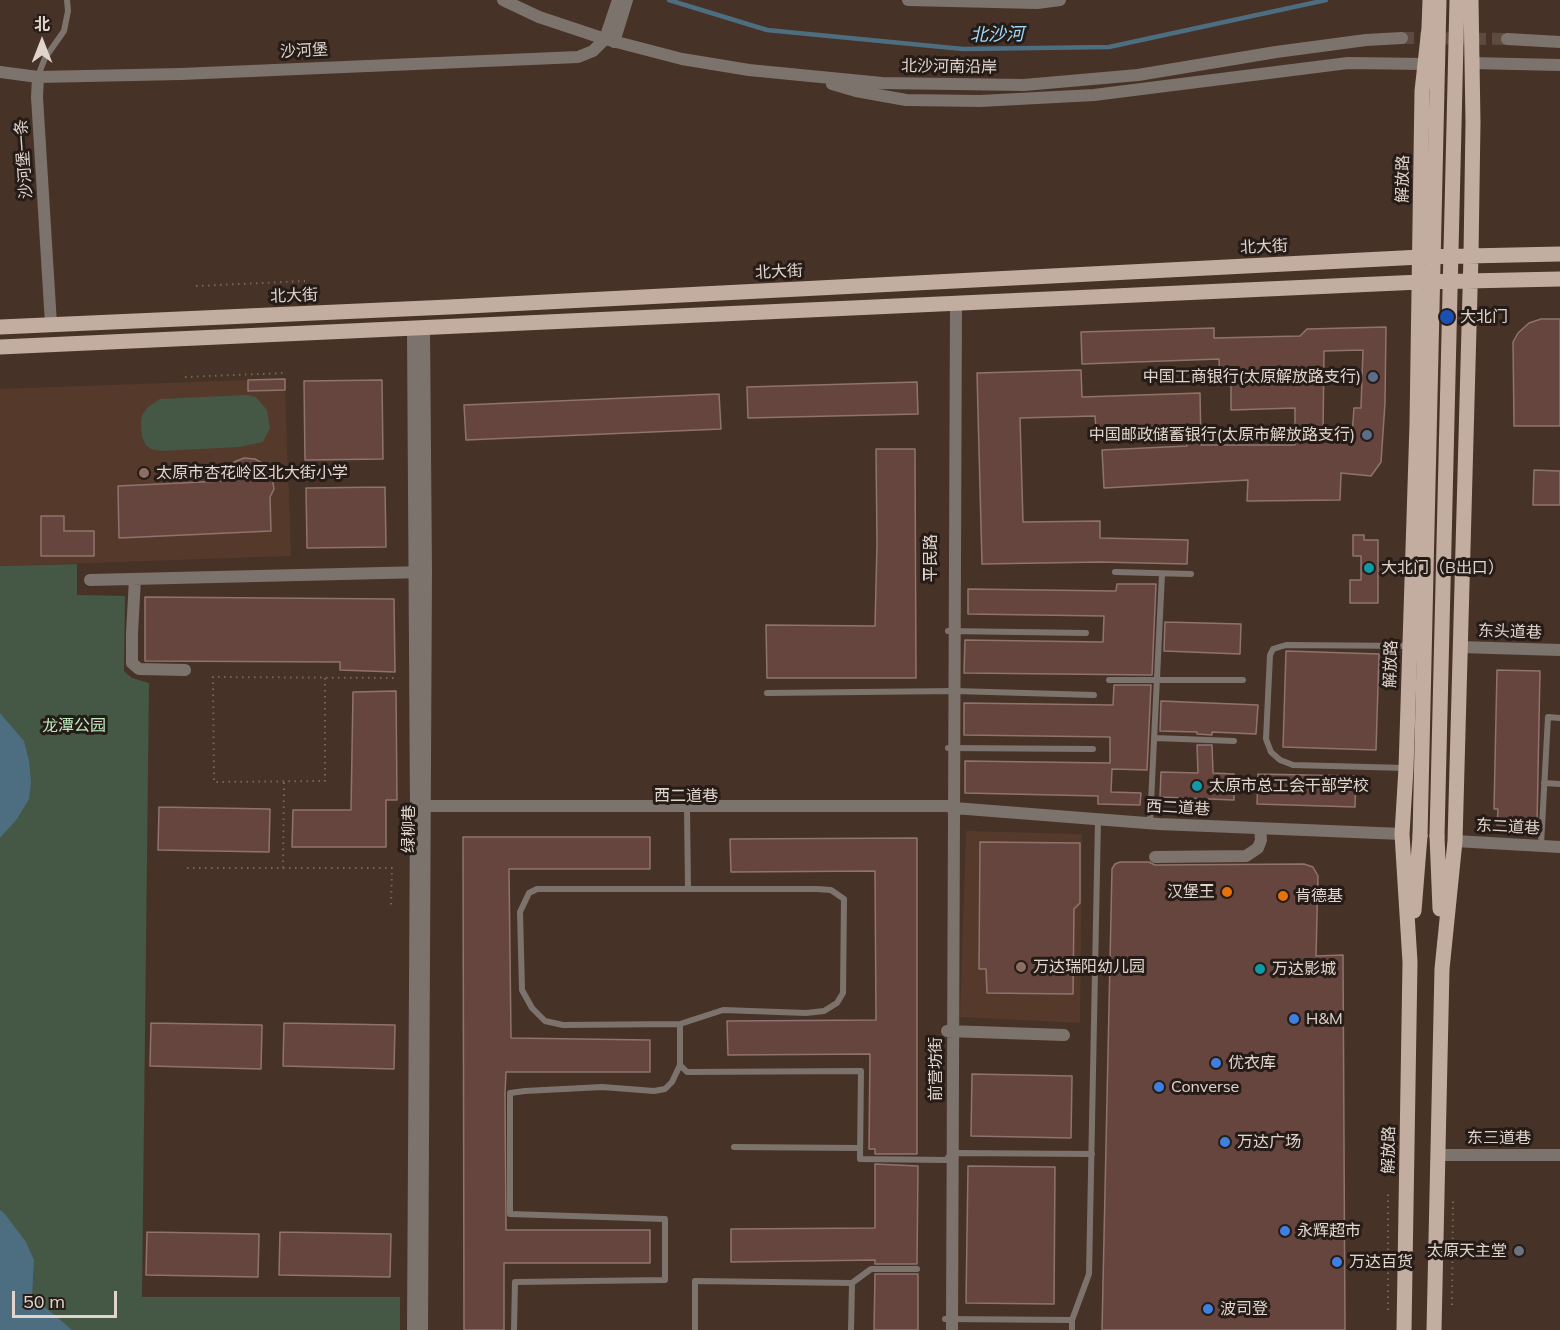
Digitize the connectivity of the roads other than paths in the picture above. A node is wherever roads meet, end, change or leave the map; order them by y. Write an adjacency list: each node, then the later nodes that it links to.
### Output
1 (67, 0): 20 (lane, 沙河堡一条)
2 (503, 0): 11 (street, 北沙河南沿岸)
3 (618, 0): 11 (street)
4 (627, 0): 11 (street)
5 (908, 0): 6 (street)
6 (1060, 0)
7 (1430, 0): 16 (main road, 解放路)
8 (1439, 0): 71 (main road, 解放路, bridge)
9 (1457, 0): 72 (main road, bridge)
10 (1470, 0): 15 (main road)
11 (611, 35): 19 (street, 北沙河南沿岸); 20 (street, 沙河堡)
12 (1402, 38): 19 (street, 北沙河南沿岸)
13 (1507, 39): 14 (street)
14 (1560, 42)
15 (1471, 63): 17 (street); 22 (main road)
16 (1425, 64): 19 (street); 23 (main road, 解放路)
17 (1560, 64)
18 (0, 72): 20 (street, 沙河堡)
19 (808, 76)
20 (38, 77): 28 (street, 沙河堡一条)
21 (1560, 254): 22 (main road, 北大街)
22 (1470, 255): 23 (main road, 北大街); 25 (main road)
23 (1421, 257): 26 (main road, 解放路); 28 (main road, 北大街)
24 (1560, 279): 25 (main road)
25 (1470, 281): 26 (main road); 41 (main road)
26 (1420, 282): 27 (main road); 40 (main road, 解放路)
27 (952, 304): 30 (main road); 38 (street, 平民路)
28 (51, 324): 29 (main road, 北大街)
29 (0, 327)
30 (419, 329): 31 (main road); 32 (street, 绿柳巷)
31 (0, 347)
32 (421, 572): 36 (street); 58 (street, 绿柳巷)
33 (1115, 572): 34 (lane)
34 (1162, 574): 35 (lane); 45 (lane)
35 (1191, 574)
36 (135, 579): 37 (street); 43 (street)
37 (90, 580)
38 (952, 631): 39 (lane); 47 (street, 平民路)
39 (1086, 633)
40 (1410, 646): 55 (main road, 解放路); 55 (lane)
41 (1458, 648): 42 (street, 东头道巷); 65 (main road)
42 (1560, 650)
43 (185, 670)
44 (1110, 680): 45 (lane)
45 (1158, 680): 46 (lane); 51 (lane)
46 (1243, 680)
47 (951, 691): 48 (lane); 49 (lane); 53 (street, 平民路)
48 (768, 693)
49 (1094, 695)
50 (1560, 718): 56 (lane)
51 (1155, 738): 52 (lane); 62 (lane)
52 (1234, 741)
53 (952, 748): 54 (lane); 59 (street, 平民路)
54 (1093, 749)
55 (1406, 768): 64 (main road, 解放路)
56 (1544, 783): 57 (lane); 67 (lane)
57 (1560, 784)
58 (421, 808): 60 (street, 西二道巷); 87 (street, 绿柳巷); 88 (street, 绿柳巷)
59 (949, 808): 60 (street, 西二道巷); 61 (street, 西二道巷); 74 (street, 前营坊街)
60 (687, 810): 70 (lane)
61 (1098, 820): 62 (street, 西二道巷); 79 (lane)
62 (1150, 824): 63 (street, 西二道巷)
63 (1260, 829): 64 (street, 西二道巷); 69 (street)
64 (1402, 834): 71 (main road, 解放路)
65 (1455, 838): 67 (street, 东二道巷); 72 (main road)
66 (1560, 839): 67 (street, 东二道巷)
67 (1541, 842): 68 (street, 东二道巷)
68 (1560, 847)
69 (1155, 857)
70 (688, 890): 73 (lane); 73 (lane)
71 (1410, 962): 93 (main road, 解放路)
72 (1442, 969): 80 (main road)
73 (680, 1024): 76 (lane)
74 (950, 1031): 75 (street); 82 (street, 前营坊街)
75 (1064, 1035)
76 (680, 1065): 78 (lane); 89 (lane)
77 (734, 1147): 78 (lane)
78 (859, 1149): 82 (lane)
79 (1092, 1154): 82 (lane); 85 (lane)
80 (1438, 1155): 81 (street, 东三道巷); 94 (main road)
81 (1560, 1155)
82 (949, 1156): 86 (street, 前营坊街)
83 (917, 1269): 84 (lane)
84 (852, 1283): 90 (lane); 91 (lane)
85 (1072, 1320): 86 (lane); 92 (lane)
86 (948, 1325)
87 (413, 1330)
88 (423, 1330)
89 (514, 1330)
90 (695, 1330)
91 (851, 1330)
92 (1072, 1330)
93 (1404, 1330)
94 (1434, 1330)

